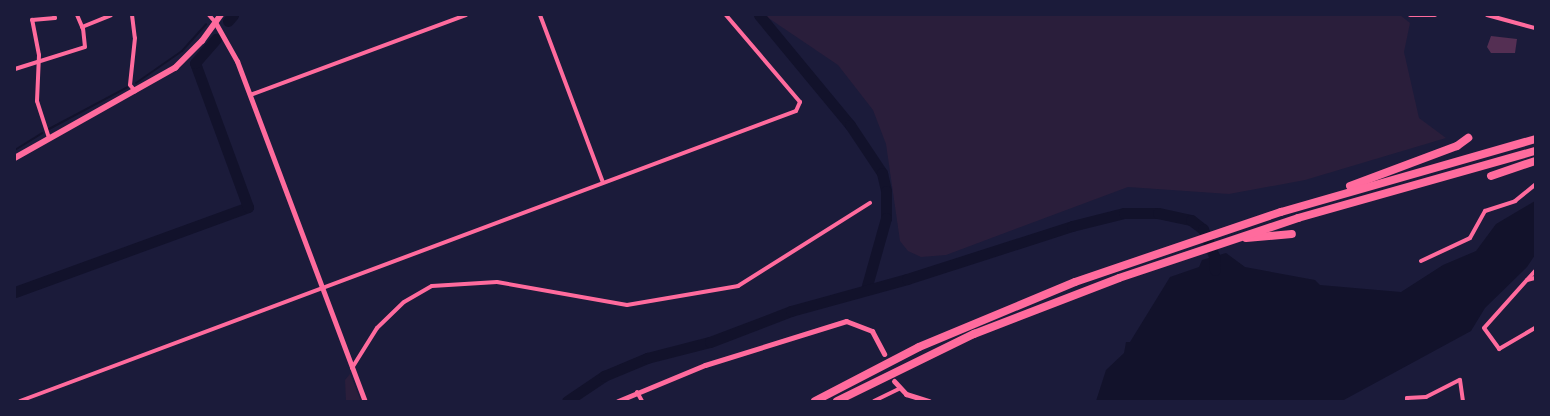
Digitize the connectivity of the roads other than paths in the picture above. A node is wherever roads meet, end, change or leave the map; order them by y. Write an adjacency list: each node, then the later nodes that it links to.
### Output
1 (28, 15): 15 (street)
2 (54, 15): 15 (street)
3 (77, 15): 17 (street)
4 (111, 15): 17 (street)
5 (132, 15): 21 (street)
6 (209, 15): 16 (street)
7 (221, 15): 16 (main road)
8 (466, 15): 22 (street)
9 (540, 15): 30 (street)
10 (726, 15): 30 (street)
11 (1410, 15): 12 (street)
12 (1435, 15)
13 (1487, 15): 14 (street)
14 (1511, 17): 18 (street)
15 (32, 20): 19 (street)
16 (215, 22): 21 (main road); 22 (street)
17 (82, 27): 19 (street)
18 (1535, 28)
19 (37, 62): 20 (street); 23 (street)
20 (15, 70)
21 (136, 92): 23 (main road)
22 (250, 95): 40 (street)
23 (49, 138): 27 (main road)
24 (1468, 138): 33 (highway)
25 (1535, 139): 33 (highway)
26 (1535, 150): 35 (highway)
27 (15, 158)
28 (1535, 161): 29 (highway)
29 (1491, 176)
30 (603, 183): 40 (street)
31 (1535, 184): 36 (street)
32 (870, 203): 43 (street)
33 (1280, 212): 51 (highway)
34 (1292, 234): 35 (highway)
35 (1223, 243): 52 (highway)
36 (1421, 262)
37 (1535, 271): 39 (street)
38 (1535, 278): 39 (street)
39 (1527, 280): 41 (street)
40 (322, 288): 43 (street); 47 (street)
41 (1535, 328)
42 (884, 354): 46 (street)
43 (352, 368): 48 (street)
44 (894, 380): 45 (street)
45 (899, 388): 53 (street); 54 (street)
46 (637, 391): 49 (street); 50 (street)
47 (20, 401)
48 (365, 401)
49 (618, 401)
50 (642, 401)
51 (814, 401)
52 (837, 401)
53 (874, 401)
54 (929, 401)
55 (1406, 401): 56 (street)
56 (1463, 401)

